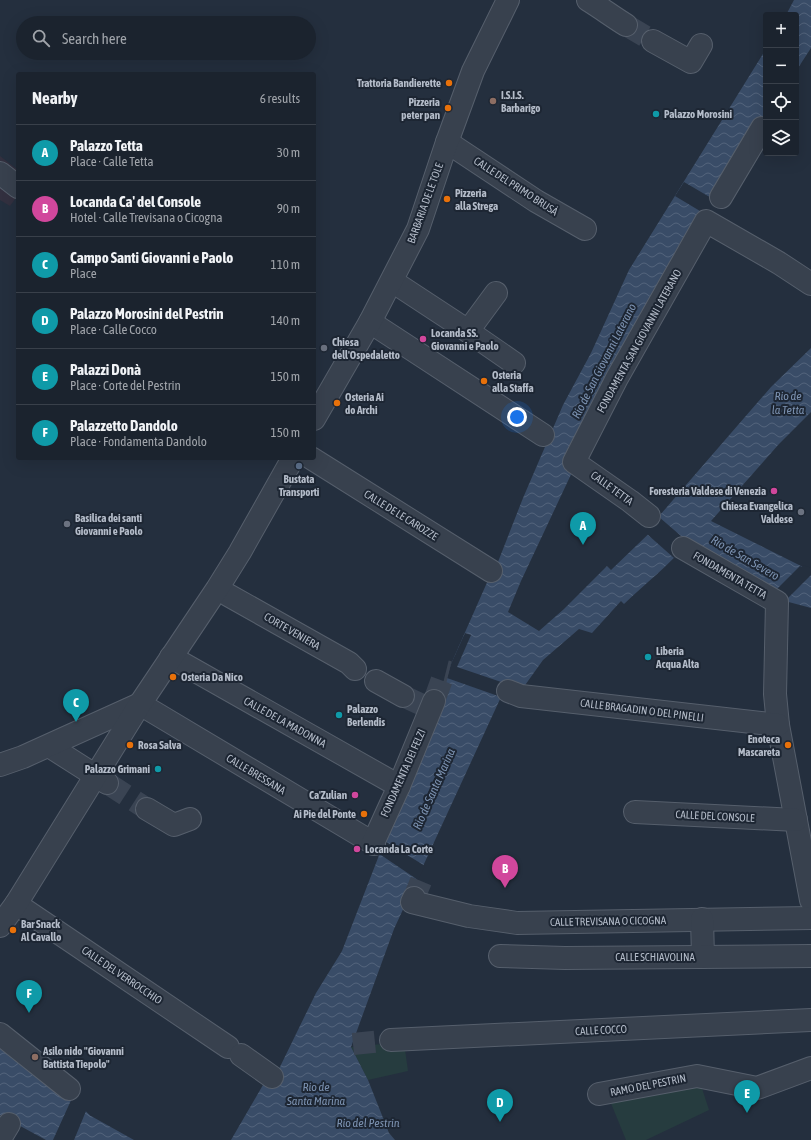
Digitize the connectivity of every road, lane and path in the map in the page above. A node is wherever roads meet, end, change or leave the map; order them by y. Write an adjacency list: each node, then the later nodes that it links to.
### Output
1 (508, 0): 7 (street, BARBARIA DE LE TOLE)
2 (588, 0): 3 (street)
3 (626, 25)
4 (653, 41): 5 (street)
5 (701, 45)
6 (762, 128): 10 (street, FONDAMENTA SAN GIOVANNI LATERANO)
7 (447, 142): 11 (street, CALLE DEL PRIMO BRUSÀ); 12 (street, BARBARIA DE LE TOLE)
8 (0, 173): 9 (street)
9 (16, 185)
10 (714, 209): 13 (street); 22 (street, FONDAMENTA SAN GIOVANNI LATERANO)
11 (585, 229)
12 (392, 281): 15 (street, BARBARIA DE LE TOLE); 16 (street)
13 (811, 284)
14 (496, 293): 16 (street)
15 (370, 322): 18 (street, BARBARIA DE LE TOLE); 19 (street)
16 (468, 330): 17 (street)
17 (514, 363)
18 (316, 416)
19 (543, 435)
20 (292, 460): 26 (street)
21 (314, 460): 25 (street, CALLE DE LE CAROZZE)
22 (574, 462): 23 (street, CALLE TETTA)
23 (649, 516)
24 (683, 548): 34 (street, FONDAMENTA TETTA)
25 (491, 571)
26 (224, 592): 27 (street); 28 (street, CORTE VENIERA)
27 (171, 657): 33 (street); 38 (street, CALLE DE LA MADONNA)
28 (355, 669)
29 (376, 681): 31 (street)
30 (508, 691): 34 (street, CALLE BRAGADIN O DEL PINELLI)
31 (403, 696)
32 (434, 701): 38 (street, FONDAMENTA DEI FELZI)
33 (140, 704): 35 (street); 37 (street); 44 (street, CALLE BRESSANA)
34 (778, 725): 42 (street)
35 (48, 746): 36 (street); 37 (street)
36 (0, 765)
37 (101, 780): 47 (street)
38 (399, 786): 44 (street, FONDAMENTA DEI FELZI)
39 (147, 809): 41 (street)
40 (635, 812): 42 (street, CALLE DEL CONSOLE)
41 (190, 819)
42 (796, 820): 43 (street)
43 (806, 841): 46 (street)
44 (374, 843)
45 (414, 898): 49 (street, CALLE TREVISANA O CICOGNA)
46 (811, 900)
47 (16, 904): 50 (street); 58 (street, CALLE DEL VERROCCHIO)
48 (811, 918): 49 (street, CALLE TREVISANA O CICOGNA)
49 (702, 919): 53 (street)
50 (0, 926)
51 (500, 956): 53 (street, CALLE SCHIAVOLINA)
52 (811, 956): 53 (street, CALLE SCHIAVOLINA)
53 (703, 957)
54 (811, 1020): 56 (street, CALLE COCCO)
55 (0, 1034): 59 (street)
56 (392, 1040)
57 (811, 1068): 60 (street, RAMO DEL PESTRIN)
58 (272, 1077)
59 (69, 1089)
60 (599, 1094)

